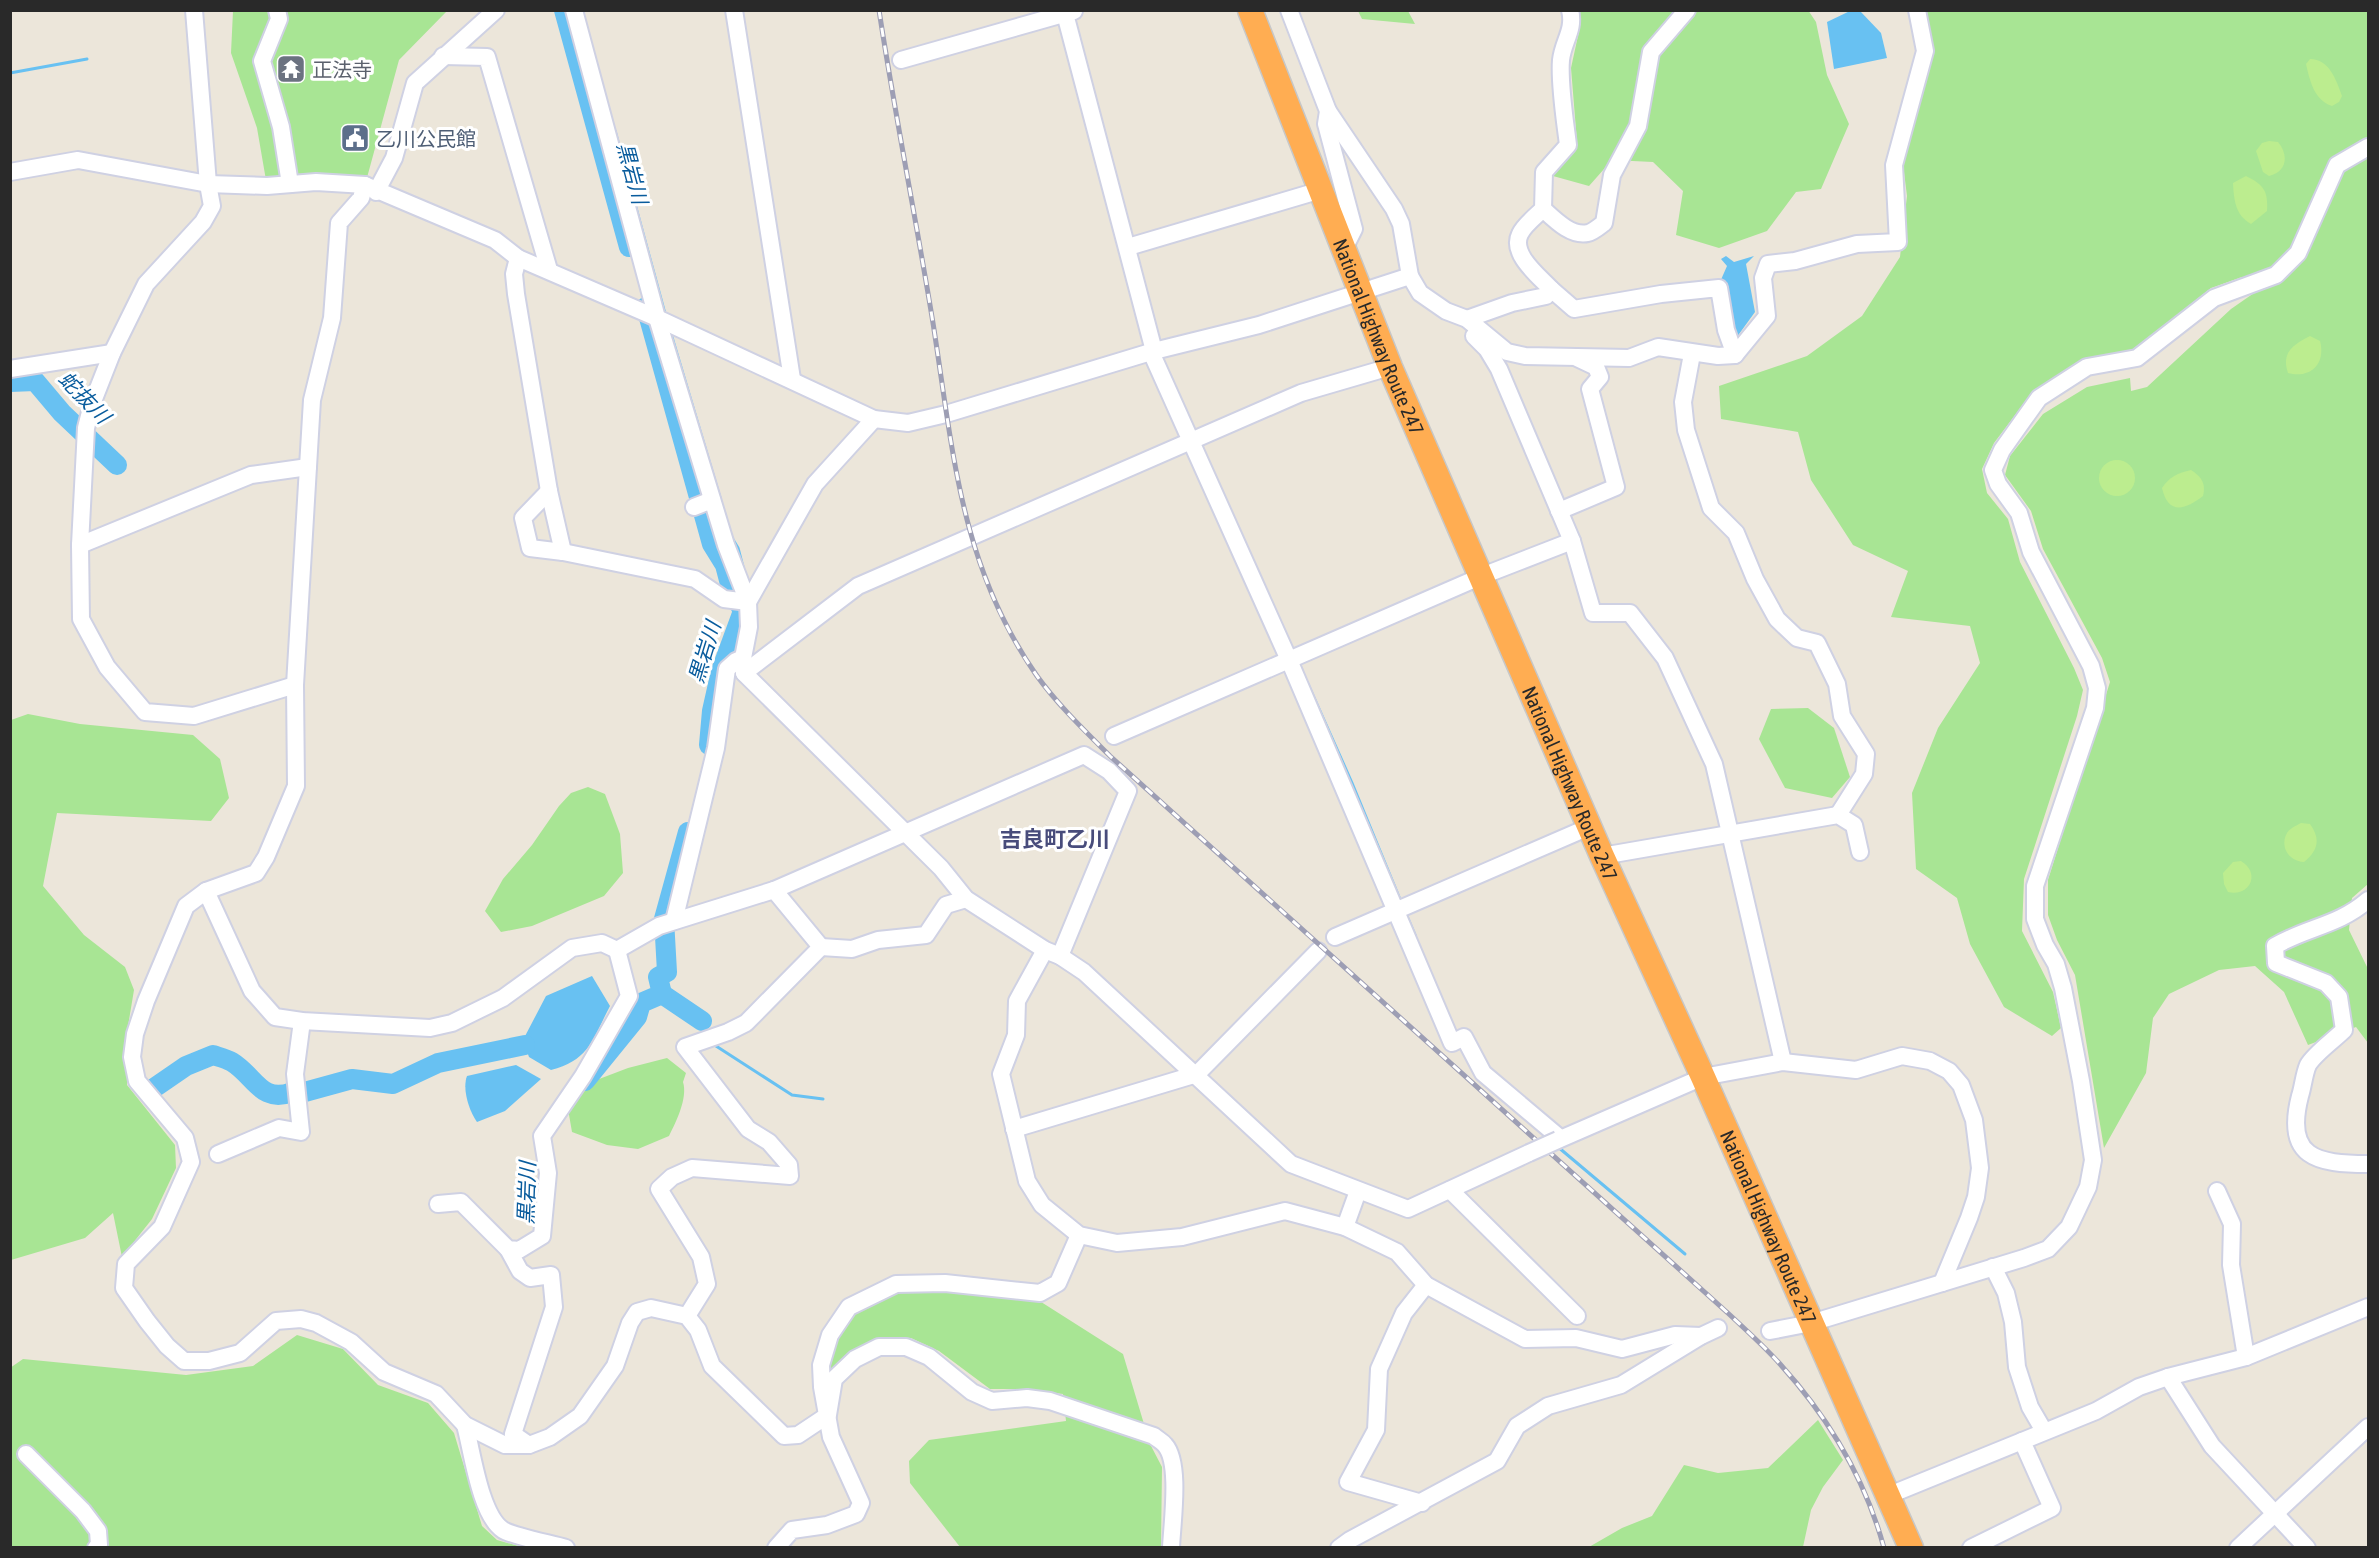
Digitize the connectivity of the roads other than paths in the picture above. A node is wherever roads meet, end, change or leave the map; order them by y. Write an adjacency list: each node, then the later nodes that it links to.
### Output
1 (194, 10): 17 (street)
2 (276, 10): 18 (street)
3 (496, 10): 12 (street)
4 (574, 10): 30 (street)
5 (734, 10): 39 (street)
6 (1250, 10): 20 (highway, National Highway Route 247)
7 (1289, 10): 14 (street)
8 (1570, 10): 21 (street)
9 (1687, 10): 21 (street)
10 (1917, 10): 35 (street)
11 (1064, 13): 13 (street); 22 (street)
12 (443, 56): 19 (street); 25 (street)
13 (901, 60)
14 (1328, 111): 23 (street); 26 (street)
15 (2368, 147): 88 (street)
16 (10, 172): 17 (street)
17 (208, 184): 18 (street); 33 (street)
18 (290, 184): 19 (street)
19 (370, 188): 24 (street); 42 (street)
20 (1321, 190): 22 (street); 23 (highway, National Highway Route 247)
21 (1543, 209): 27 (street)
22 (1128, 247): 32 (street)
23 (1344, 249): 28 (highway, National Highway Route 247)
24 (518, 258): 25 (street); 43 (street)
25 (549, 270): 30 (street)
26 (1410, 276): 28 (street); 29 (street)
27 (1551, 289): 31 (street); 35 (street)
28 (1361, 291): 32 (street); 37 (highway, National Highway Route 247)
29 (1446, 311): 31 (street); 46 (street)
30 (652, 316): 39 (street); 44 (street)
31 (1467, 319): 36 (street)
32 (1156, 351): 40 (street); 41 (street)
33 (112, 353): 38 (street); 48 (street)
34 (1692, 354): 35 (street); 36 (street); 56 (street)
35 (1735, 355)
36 (1573, 357): 46 (street)
37 (1390, 367): 41 (street); 50 (highway, National Highway Route 247)
38 (10, 369)
39 (792, 379): 40 (street)
40 (874, 419): 51 (street)
41 (1195, 438): 52 (street); 53 (street)
42 (308, 467): 48 (street); 54 (street)
43 (549, 491): 49 (street); 49 (street)
44 (712, 501): 45 (street); 51 (street)
45 (694, 506)
46 (1559, 511): 47 (street)
47 (1572, 541): 50 (street); 59 (street)
48 (80, 545): 54 (street)
49 (563, 552): 51 (street)
50 (1482, 576): 52 (street); 57 (highway, National Highway Route 247)
51 (747, 602): 53 (street)
52 (1294, 658): 55 (street); 66 (street)
53 (743, 665): 58 (street); 67 (street)
54 (295, 686): 63 (street)
55 (1114, 736)
56 (1838, 815): 59 (street); 60 (street)
57 (1589, 827): 61 (highway, National Highway Route 247); 66 (street)
58 (906, 833): 62 (street); 64 (street); 72 (street)
59 (1731, 835): 61 (street); 74 (street)
60 (1860, 852)
61 (1602, 856): 76 (highway, National Highway Route 247)
62 (774, 890): 67 (street); 69 (street)
63 (207, 891): 73 (street); 101 (street)
64 (966, 899): 69 (street); 72 (street)
65 (2368, 900): 80 (street)
66 (1401, 908): 68 (street); 78 (street)
67 (669, 923): 70 (street)
68 (1335, 936)
69 (821, 947): 92 (street)
70 (616, 950): 73 (street); 87 (street)
71 (1318, 951): 75 (street)
72 (1052, 953): 75 (street); 77 (street)
73 (302, 1021): 79 (street)
74 (1783, 1062): 76 (street); 89 (street)
75 (1197, 1074): 77 (street); 82 (street)
76 (1703, 1077): 78 (street); 94 (highway, National Highway Route 247)
77 (1014, 1129): 86 (street)
78 (1559, 1139): 81 (street, bridge)
79 (218, 1154)
80 (2368, 1164)
81 (1450, 1190): 82 (street); 93 (street)
82 (1358, 1191): 85 (street)
83 (2217, 1191): 98 (street)
84 (438, 1204): 87 (street)
85 (1346, 1227): 86 (street); 90 (street)
86 (1079, 1235): 100 (street)
87 (508, 1249): 105 (street)
88 (1993, 1267): 89 (street); 103 (street)
89 (1942, 1283): 94 (street)
90 (1426, 1286): 97 (street); 108 (street)
91 (2368, 1307): 98 (street)
92 (687, 1316): 100 (street); 105 (street)
93 (1578, 1316)
94 (1811, 1323): 96 (street); 107 (highway, National Highway Route 247)
95 (1718, 1328): 97 (street)
96 (1770, 1330)
97 (1701, 1336): 108 (street)
98 (2246, 1357): 99 (street)
99 (2169, 1377): 103 (street); 109 (street)
100 (828, 1415): 112 (street); 113 (street)
101 (465, 1425): 105 (street); 111 (street)
102 (2368, 1427): 109 (street)
103 (2044, 1431): 104 (street)
104 (2022, 1440): 107 (street); 116 (street)
105 (529, 1445)
106 (26, 1454): 110 (street)
107 (1887, 1496): 115 (highway, National Highway Route 247)
108 (1422, 1503): 114 (street)
109 (2275, 1513): 117 (street); 118 (street)
110 (96, 1548)
111 (566, 1548)
112 (776, 1548)
113 (1171, 1548)
114 (1339, 1548)
115 (1911, 1548)
116 (1971, 1548)
117 (2238, 1548)
118 (2307, 1548)

